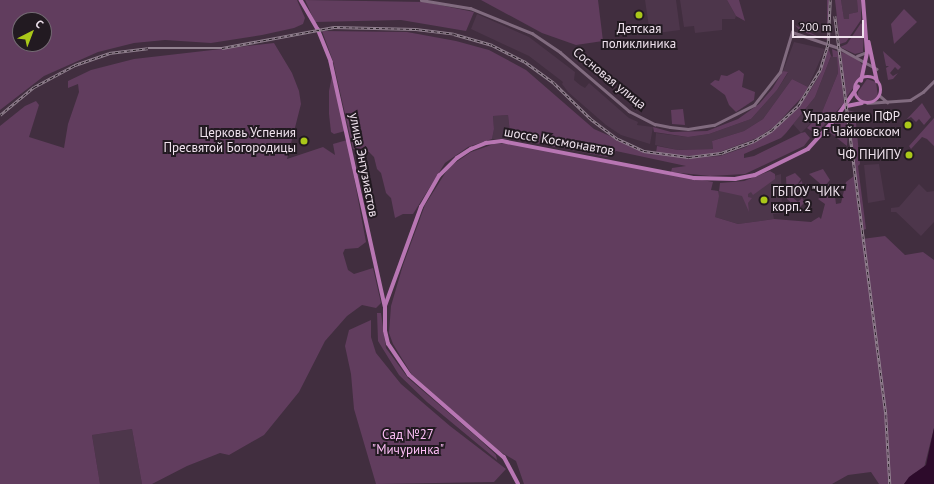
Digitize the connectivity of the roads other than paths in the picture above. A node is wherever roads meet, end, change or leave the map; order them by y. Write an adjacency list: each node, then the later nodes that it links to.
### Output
1 (302, 0): 17 (main road, улица Энтузиастов)
2 (421, 0): 6 (street, Сосновая улица)
3 (863, 0): 4 (main road)
4 (867, 37): 5 (main road); 8 (main road)
5 (867, 52): 6 (street); 7 (main road)
6 (857, 56): 7 (street)
7 (865, 63): 8 (street); 9 (main road)
8 (877, 69): 10 (main road)
9 (861, 81): 10 (main road); 12 (main road)
10 (878, 81): 13 (main road)
11 (934, 81): 15 (street)
12 (858, 86): 14 (main road); 16 (main road, шоссе Космонавтов)
13 (879, 95): 14 (main road); 15 (street)
14 (865, 103): 15 (street); 16 (main road)
15 (887, 103)
16 (843, 109): 17 (main road, шоссе Космонавтов)
17 (385, 306): 18 (main road, шоссе Космонавтов)
18 (518, 484)

